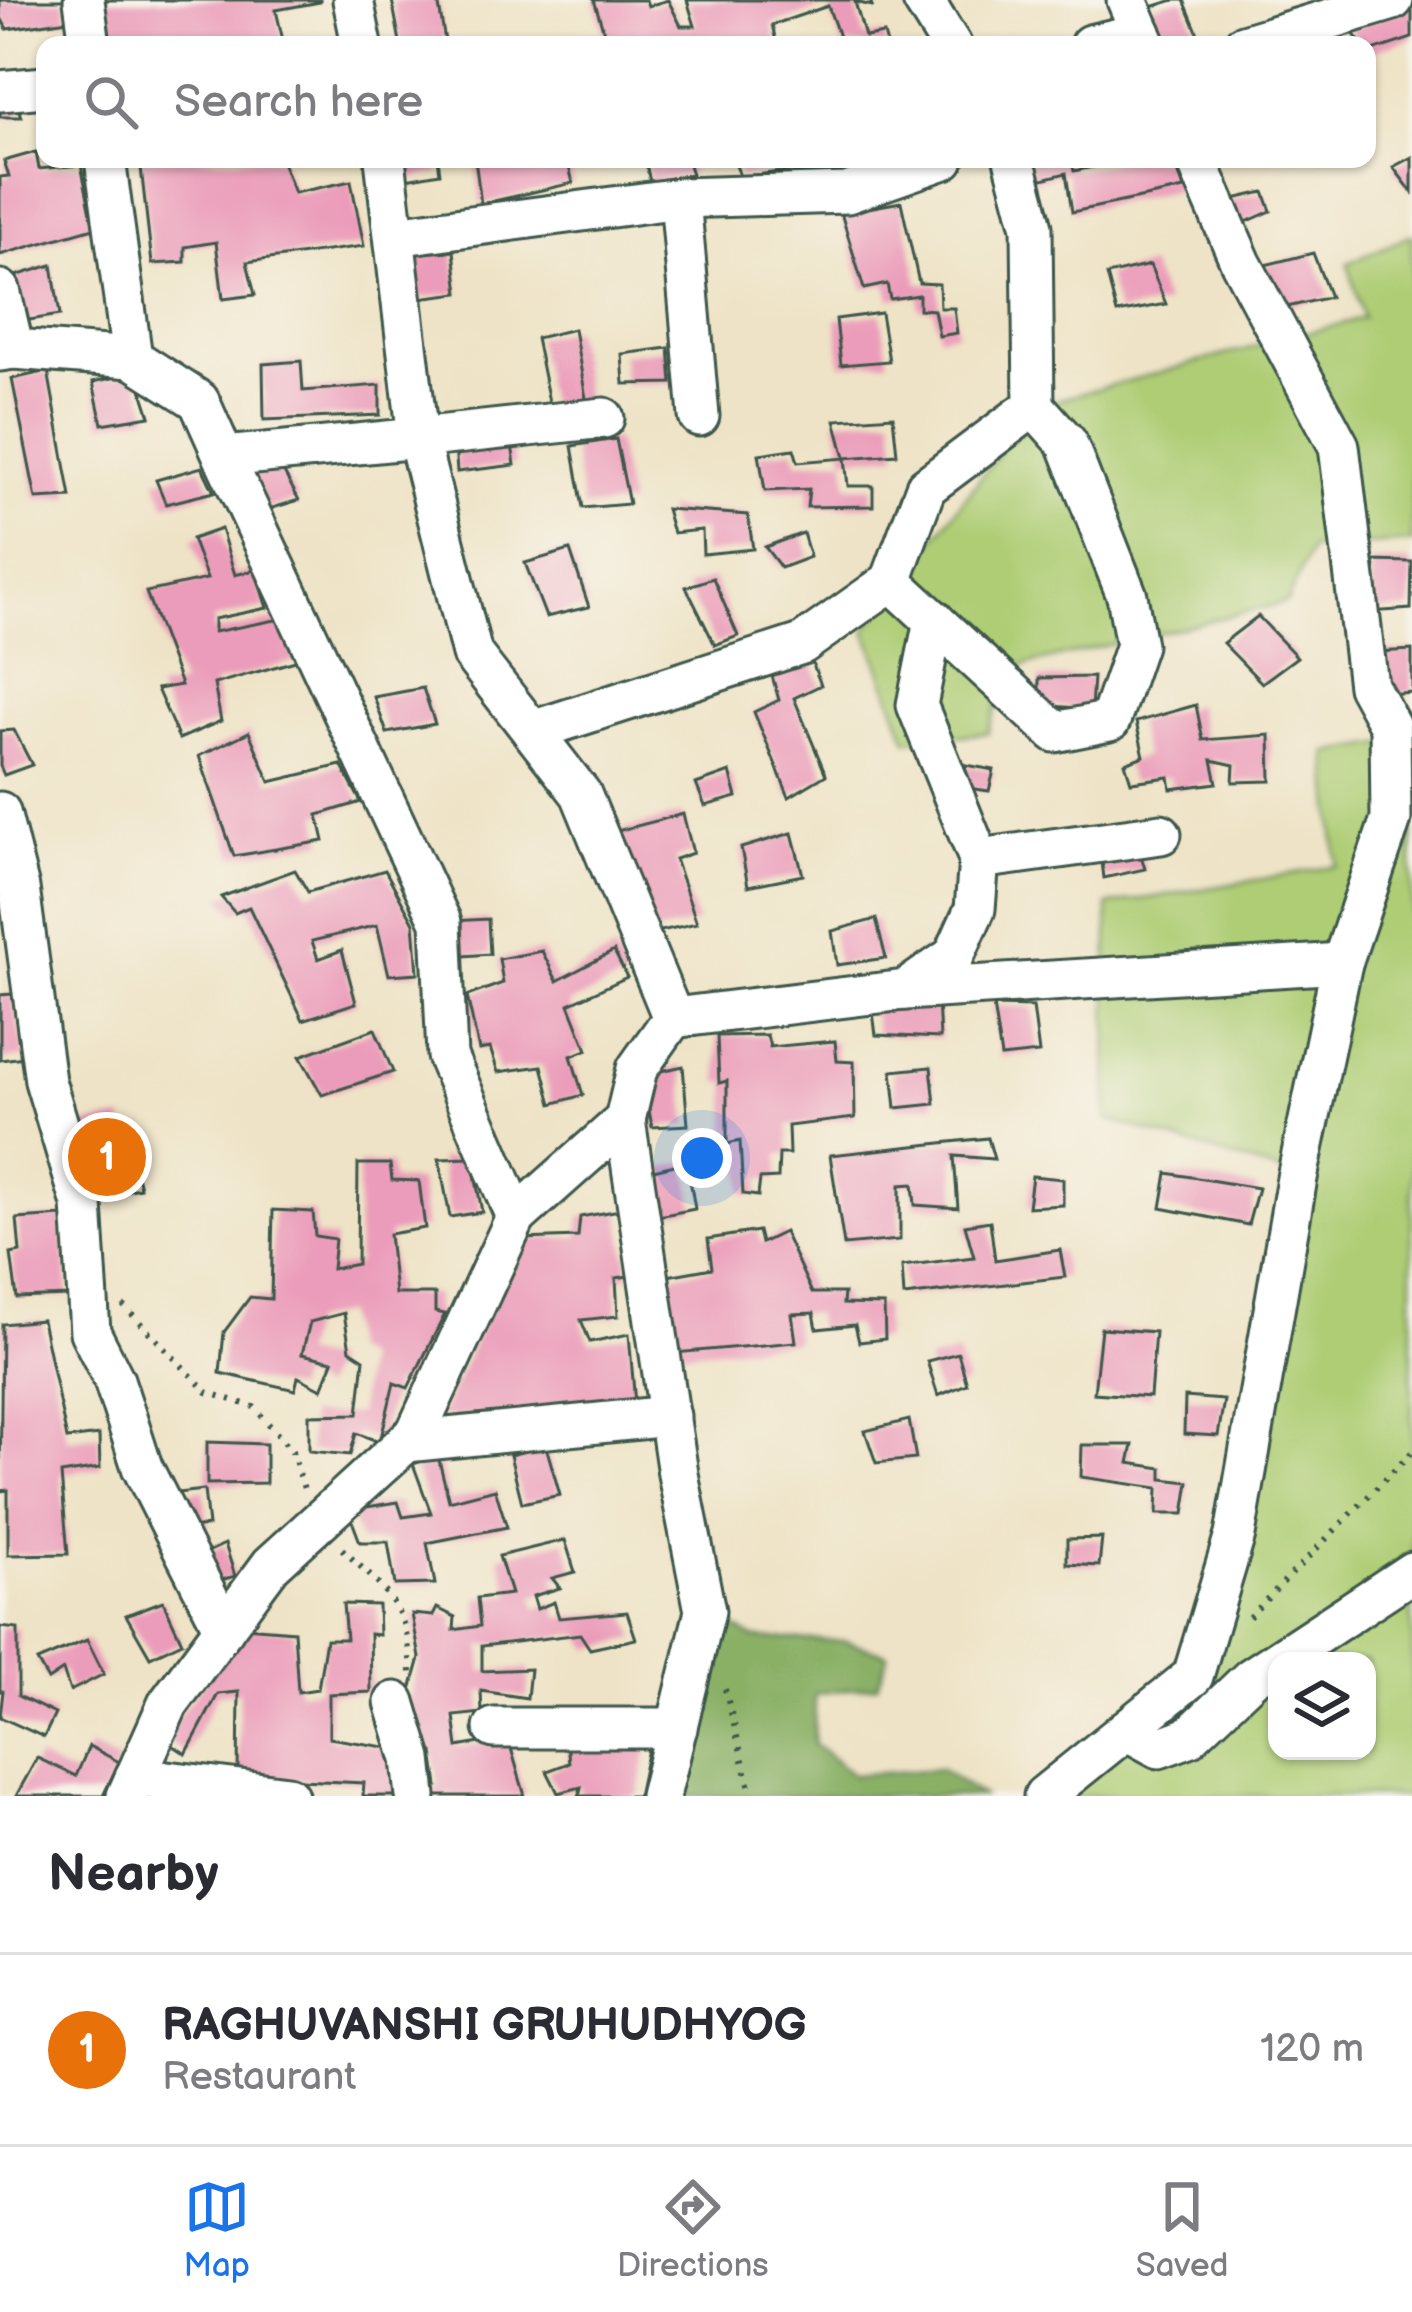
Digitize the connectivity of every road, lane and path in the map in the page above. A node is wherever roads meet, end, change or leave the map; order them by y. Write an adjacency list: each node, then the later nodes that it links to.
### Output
1 (84, 0): 5 (street)
2 (353, 0): 6 (street)
3 (923, 0): 7 (street)
4 (1393, 0): 8 (street)
5 (89, 36)
6 (360, 36)
7 (945, 36)
8 (1273, 36)
9 (36, 88): 10 (street)
10 (0, 91)
11 (106, 168): 20 (street)
12 (386, 168): 17 (street)
13 (918, 168): 16 (street)
14 (1016, 168): 21 (street)
15 (1200, 168): 32 (street)
16 (680, 198): 17 (street); 22 (street)
17 (395, 236): 24 (street)
18 (0, 290): 19 (street)
19 (7, 350): 20 (street)
20 (132, 358): 25 (street)
21 (1034, 406): 26 (street); 27 (street)
22 (699, 416)
23 (604, 418): 24 (street)
24 (418, 438): 25 (street); 28 (street)
25 (224, 457): 36 (street)
26 (891, 580): 27 (street); 28 (street)
27 (934, 620): 31 (street)
28 (532, 731): 34 (street)
29 (0, 812): 37 (street)
30 (1161, 835): 31 (street)
31 (979, 859): 33 (street)
32 (1342, 963): 33 (street); 49 (street)
33 (905, 991): 34 (street)
34 (673, 1018): 35 (street)
35 (625, 1120): 36 (street); 38 (street)
36 (516, 1217): 39 (street)
37 (85, 1256): 41 (path); 43 (street)
38 (670, 1416): 39 (street); 48 (street)
39 (406, 1442): 41 (street)
40 (1412, 1452): 44 (path)
41 (315, 1525): 43 (street); 46 (path)
42 (1412, 1572): 49 (street)
43 (224, 1629): 50 (street)
44 (1235, 1632)
45 (722, 1681): 54 (path)
46 (395, 1702): 52 (street)
47 (494, 1728): 48 (street)
48 (677, 1728): 53 (street)
49 (1126, 1730): 55 (street)
50 (131, 1787): 51 (street)
51 (288, 1796)
52 (416, 1796)
53 (660, 1796)
54 (752, 1796)
55 (1044, 1796)

